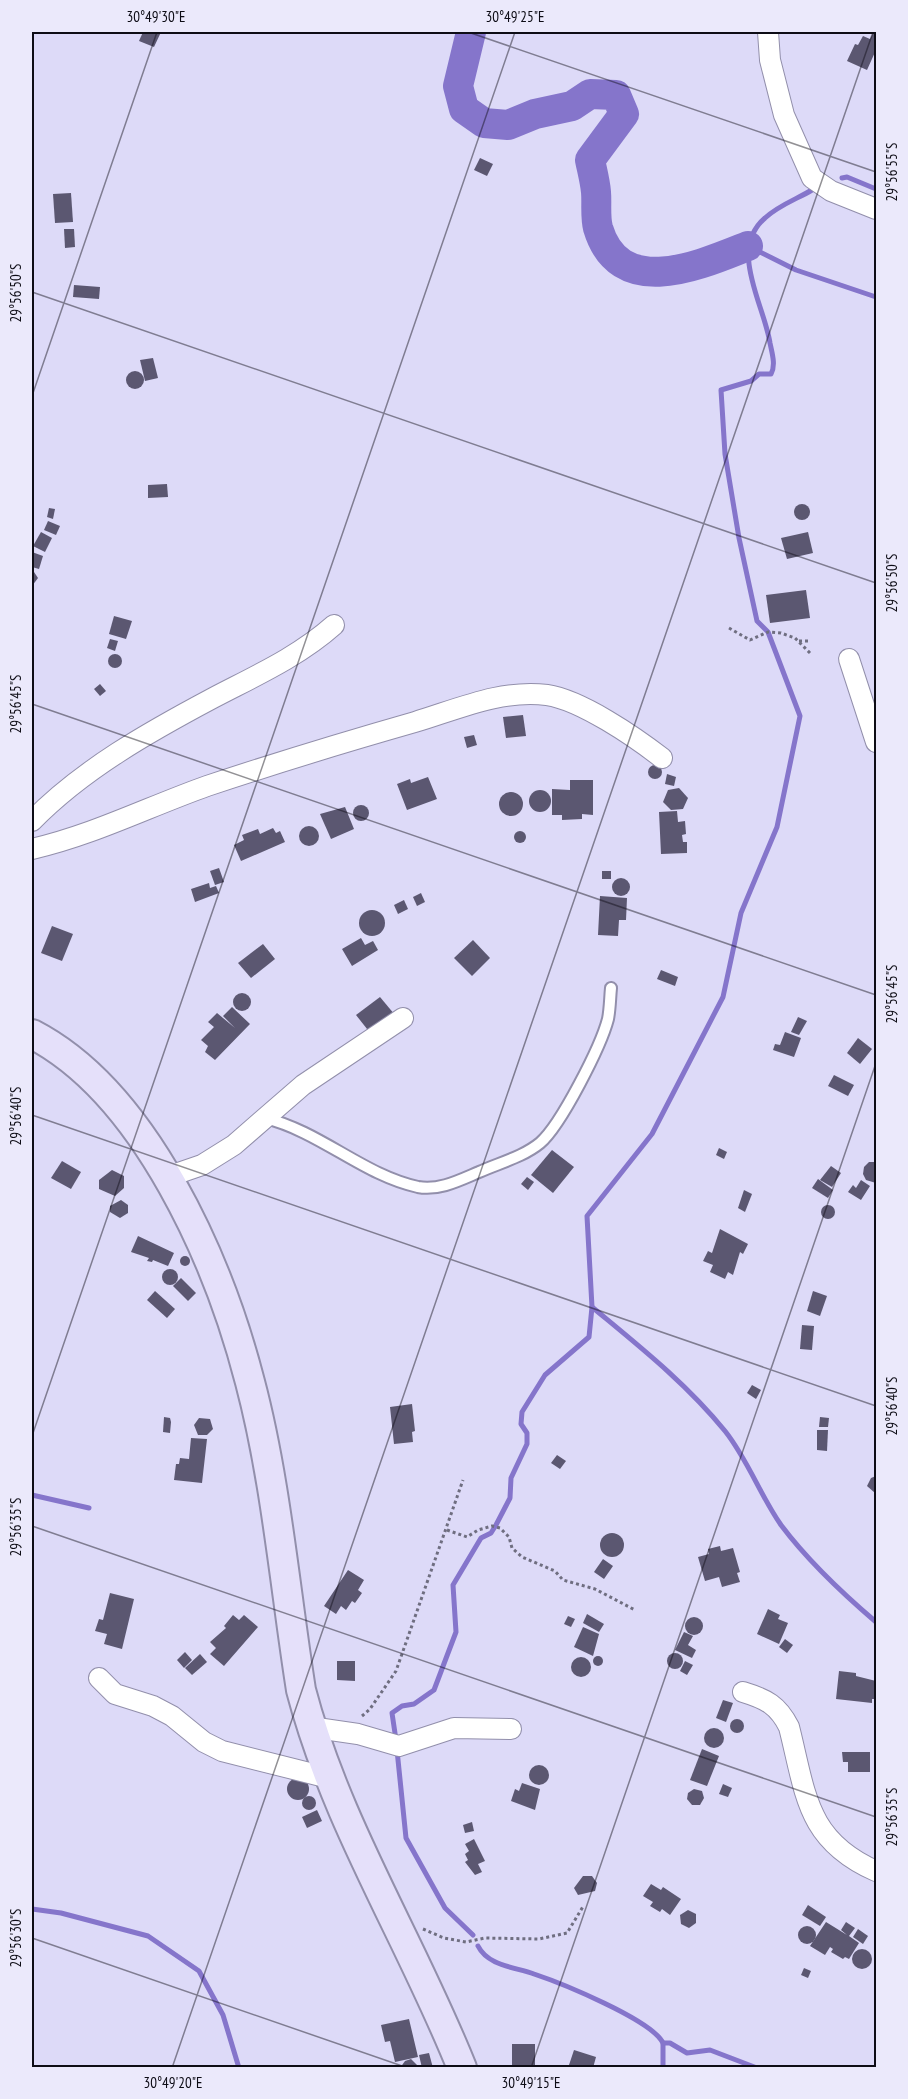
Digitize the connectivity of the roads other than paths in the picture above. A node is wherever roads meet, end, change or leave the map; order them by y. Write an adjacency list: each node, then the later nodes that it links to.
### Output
1 (768, 32): 2 (street)
2 (876, 209)
3 (334, 625): 7 (street)
4 (849, 659): 5 (street)
5 (876, 742)
6 (662, 758): 8 (street)
7 (32, 821)
8 (32, 849)
9 (611, 988): 12 (lane)
10 (403, 1018): 12 (street)
11 (32, 1034): 13 (street)
12 (265, 1118): 13 (street)
13 (167, 1177): 16 (street)
14 (99, 1678): 18 (street)
15 (743, 1692): 19 (street)
16 (310, 1727): 17 (street); 18 (street)
17 (511, 1729)
18 (329, 1778): 20 (street)
19 (876, 1871)
20 (462, 2067)

